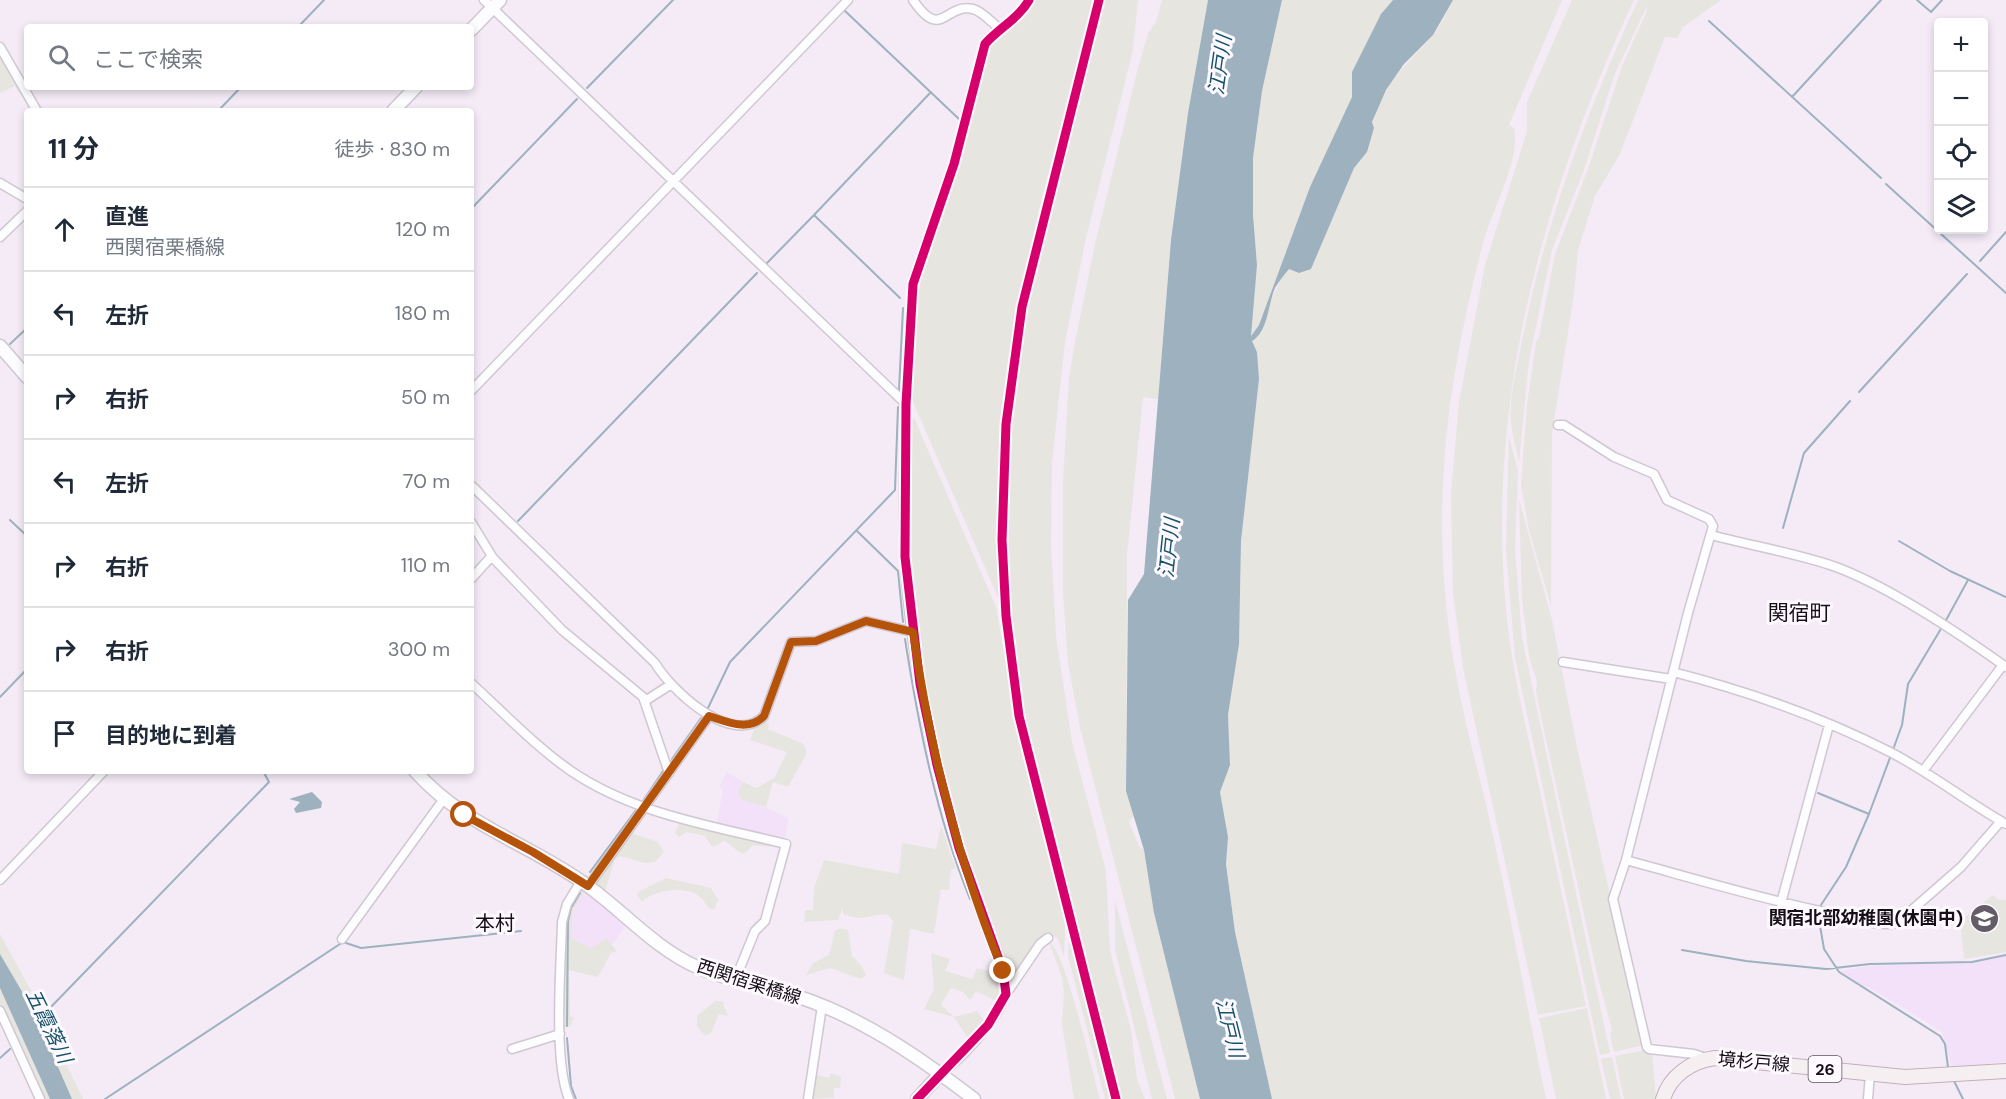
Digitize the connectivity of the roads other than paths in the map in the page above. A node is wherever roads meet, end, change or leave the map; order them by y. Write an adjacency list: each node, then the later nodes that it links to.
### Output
1 (848, 0): 13 (street)
2 (913, 0): 6 (street)
3 (1029, 0): 6 (street)
4 (492, 3): 5 (main road); 13 (street)
5 (474, 26)
6 (1000, 28): 21 (street)
7 (0, 47): 8 (street)
8 (24, 87)
9 (26, 90): 11 (street)
10 (413, 90): 12 (main road)
11 (36, 108)
12 (396, 108)
13 (672, 181): 20 (street); 21 (street)
14 (0, 183): 15 (street)
15 (24, 197)
16 (24, 214): 17 (street)
17 (0, 237)
18 (0, 346): 19 (main road)
19 (24, 374)
20 (474, 388)
21 (906, 404): 28 (street)
22 (1558, 425): 25 (street)
23 (474, 488): 32 (street)
24 (474, 527): 26 (street)
25 (1711, 535): 30 (street); 31 (street)
26 (493, 558): 27 (street); 34 (street)
27 (474, 576)
28 (913, 632): 35 (street); 51 (street)
29 (1563, 662): 31 (street)
30 (2005, 666): 37 (street)
31 (1672, 676): 36 (street); 44 (street)
32 (670, 685): 34 (street); 35 (street)
33 (474, 686): 42 (street)
34 (645, 701): 38 (street)
35 (709, 716): 38 (street)
36 (1829, 725): 37 (street); 47 (street)
37 (1923, 771): 43 (street)
38 (669, 772): 42 (street)
39 (101, 774): 45 (street)
40 (418, 774): 41 (main road, 西関宿栗橋線)
41 (443, 800): 46 (main road, 西関宿栗橋線); 49 (street)
42 (644, 808): 46 (street); 50 (street)
43 (2004, 823): 47 (street)
44 (1626, 860): 47 (street); 56 (street)
45 (0, 880)
46 (585, 884): 50 (main road, 西関宿栗橋線); 54 (street)
47 (1781, 903)
48 (1048, 938): 51 (street)
49 (342, 939)
50 (735, 980): 52 (main road, 西関宿栗橋線)
51 (1006, 994): 58 (street)
52 (822, 1006): 58 (main road, 西関宿栗橋線); 62 (street)
53 (0, 1011): 60 (street)
54 (560, 1034): 55 (street); 61 (street)
55 (512, 1049)
56 (1708, 1059): 59 (main road, 境杉戸線 / 26); 65 (main road, 境杉戸線)
57 (2006, 1071): 59 (main road, 境杉戸線 / 26)
58 (941, 1073): 63 (main road); 64 (main road, 西関宿栗橋線)
59 (1870, 1074): 66 (street)
60 (40, 1099)
61 (569, 1099)
62 (808, 1099)
63 (917, 1099)
64 (974, 1099)
65 (1663, 1099)
66 (1868, 1099)

